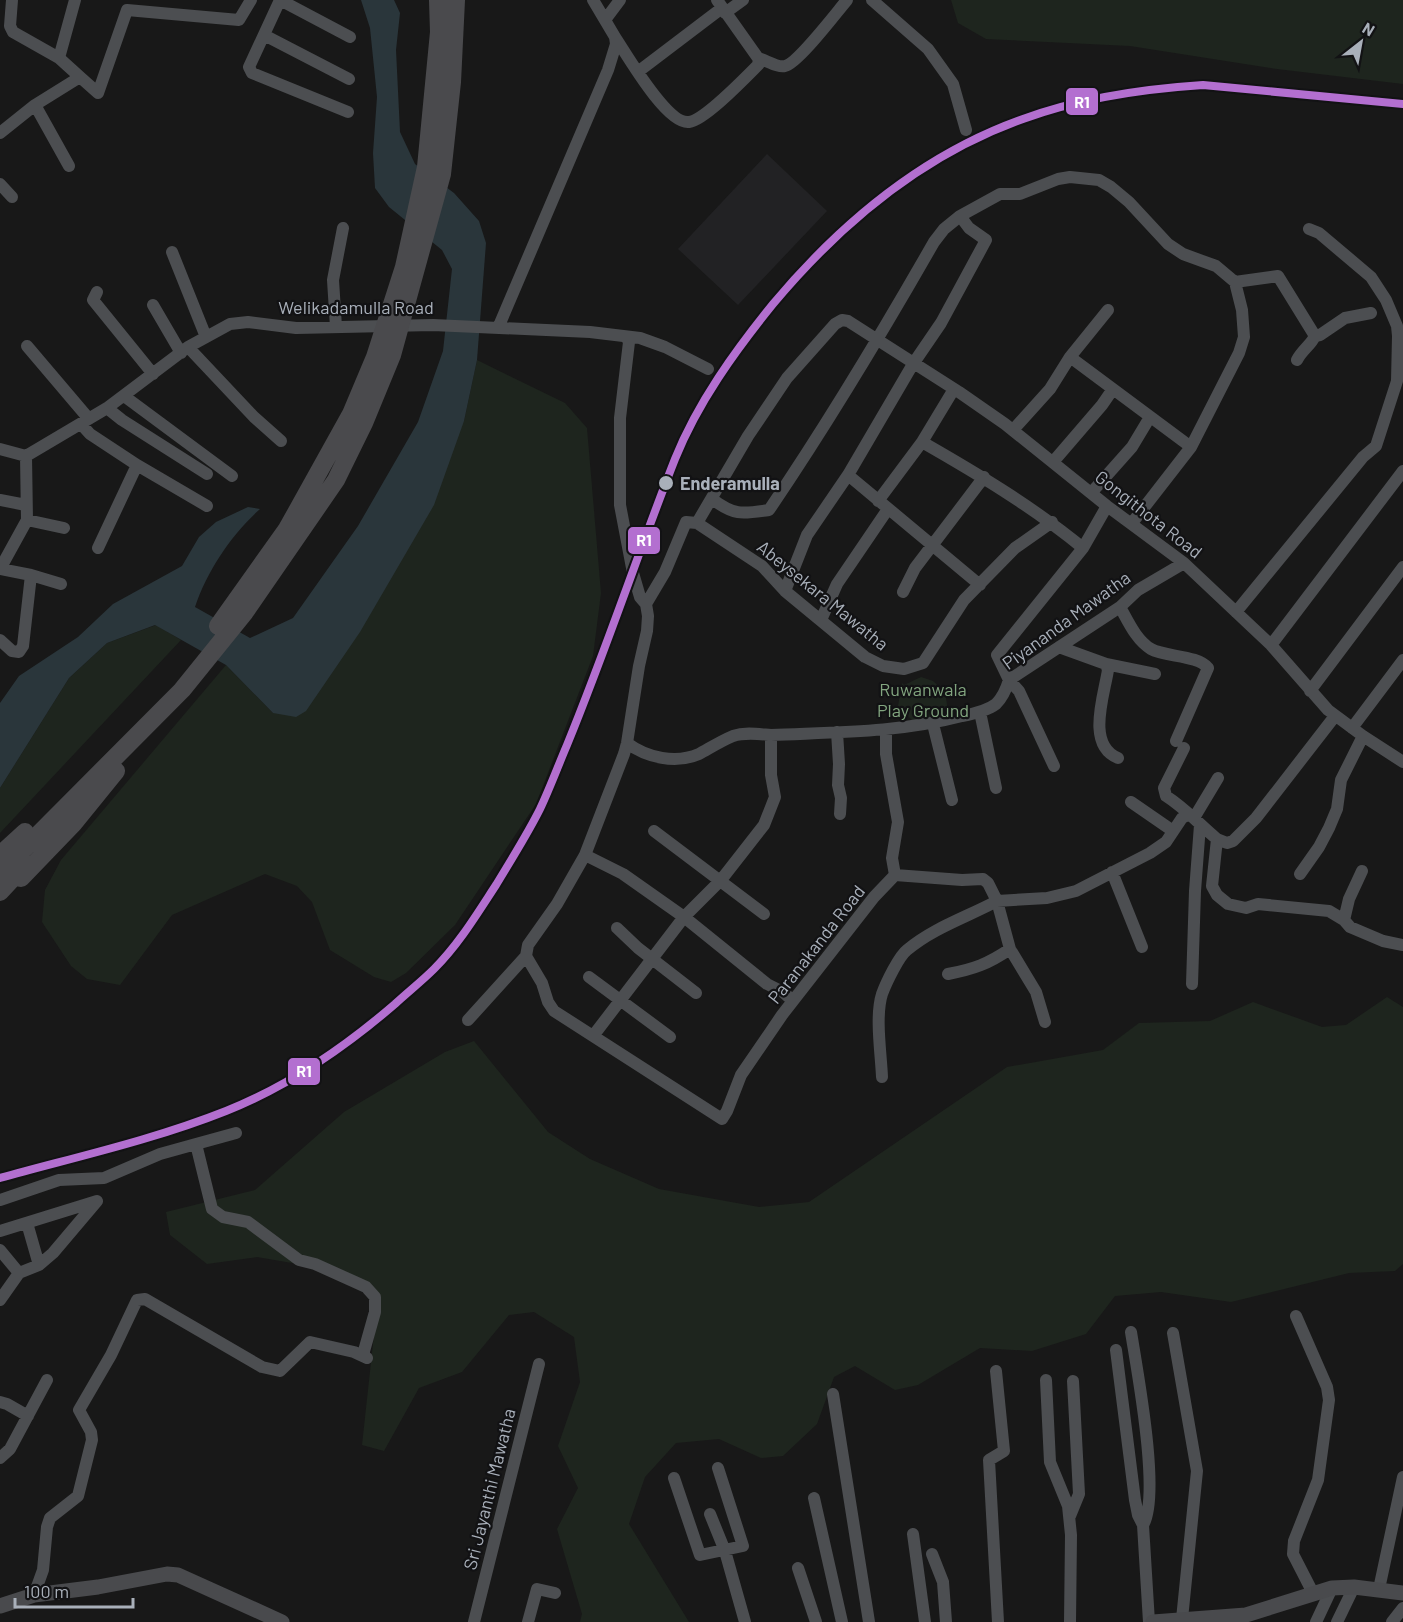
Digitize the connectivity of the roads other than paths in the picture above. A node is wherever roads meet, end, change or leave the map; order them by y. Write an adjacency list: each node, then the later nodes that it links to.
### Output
1 (12, 0): 17 (street)
2 (75, 0): 17 (street)
3 (250, 0): 20 (street)
4 (280, 0): 14 (street); 15 (street)
5 (438, 0): 101 (highway)
6 (456, 0): 101 (highway)
7 (592, 0): 13 (street)
8 (620, 0): 13 (street)
9 (743, 0): 12 (street)
10 (847, 0): 18 (street)
11 (872, 0): 24 (street)
12 (721, 7): 18 (street); 19 (street)
13 (604, 20): 16 (street)
14 (264, 35): 21 (street); 23 (street)
15 (350, 37)
16 (615, 37): 19 (street); 39 (street)
17 (59, 58): 20 (street)
18 (758, 58): 19 (street)
19 (639, 71)
20 (80, 77): 22 (street)
21 (349, 79)
22 (35, 105): 25 (street); 26 (street)
23 (348, 112)
24 (966, 130)
25 (0, 133)
26 (69, 166)
27 (0, 184): 28 (street)
28 (12, 198)
29 (960, 216): 33 (street); 43 (street); 48 (street)
30 (343, 228): 38 (street)
31 (1309, 229): 95 (street)
32 (172, 252): 41 (street)
33 (1234, 282): 40 (street); 60 (street)
34 (97, 292): 50 (street)
35 (153, 304): 45 (street)
36 (1108, 310): 46 (street)
37 (1371, 313): 40 (street)
38 (336, 327): 39 (street, Welikadamulla Road); 41 (street, Welikadamulla Road)
39 (498, 328): 42 (street, Welikadamulla Road)
40 (1315, 336): 47 (street)
41 (206, 337): 45 (street, Welikadamulla Road)
42 (627, 338): 49 (street, Welikadamulla Road); 93 (street)
43 (878, 340): 48 (street, Gongithota Road); 71 (street); 71 (street, Gongithota Road)
44 (27, 346): 56 (street)
45 (184, 350): 50 (street, Welikadamulla Road); 58 (street)
46 (1070, 357): 52 (street); 57 (street)
47 (1298, 360)
48 (913, 364): 51 (street, Gongithota Road); 67 (street)
49 (708, 369)
50 (153, 374): 53 (street, Welikadamulla Road)
51 (954, 389): 57 (street, Gongithota Road); 59 (street)
52 (1113, 389): 55 (street); 63 (street)
53 (124, 396): 54 (street, Welikadamulla Road); 68 (street)
54 (107, 408): 56 (street, Welikadamulla Road); 66 (street)
55 (1150, 417): 60 (street); 70 (street)
56 (85, 421): 62 (street, Welikadamulla Road); 64 (street)
57 (1013, 430): 63 (street, Gongithota Road)
58 (281, 441)
59 (922, 442): 69 (street); 74 (street)
60 (1191, 447): 80 (street)
61 (0, 449): 62 (street)
62 (26, 456): 73 (street)
63 (1053, 462): 70 (street, Gongithota Road)
64 (137, 465): 75 (street); 83 (street)
65 (1403, 471): 98 (street)
66 (207, 474)
67 (848, 475): 74 (street); 91 (street)
68 (232, 476)
69 (984, 477): 79 (street); 82 (street)
70 (1092, 492): 76 (street, Gongithota Road)
71 (712, 499): 78 (street)
72 (0, 500): 73 (street)
73 (26, 505): 77 (street)
74 (883, 505): 82 (street); 96 (street)
75 (207, 506)
76 (1107, 506): 80 (street, Gongithota Road); 84 (street)
77 (27, 520): 81 (street); 87 (street)
78 (697, 522): 91 (street, Abeysekara Mawatha); 93 (street)
79 (1052, 522): 84 (street); 90 (street, Abeysekara Mawatha)
80 (1132, 523): 85 (street, Gongithota Road)
81 (64, 528)
82 (932, 545): 90 (street); 92 (street)
83 (98, 548)
84 (1083, 548): 104 (street)
85 (1184, 562): 94 (street, Piyananda Mawatha); 95 (street, Gongithota Road)
86 (1403, 567): 106 (street)
87 (0, 569): 88 (street)
88 (31, 575): 89 (street); 97 (street)
89 (61, 584)
90 (980, 585): 96 (street, Abeysekara Mawatha)
91 (785, 591): 96 (street, Abeysekara Mawatha)
92 (903, 592)
93 (646, 604): 116 (street)
94 (1120, 607): 99 (street, Piyananda Mawatha); 126 (street)
95 (1236, 612): 98 (street, Gongithota Road)
96 (821, 620)
97 (0, 640)
98 (1271, 645): 106 (street, Gongithota Road)
99 (1059, 647): 102 (street); 104 (street, Piyananda Mawatha)
100 (1403, 660): 111 (street)
101 (198, 663): 105 (highway); 130 (highway)
102 (1106, 664): 103 (street); 119 (street)
103 (1155, 674)
104 (1009, 680): 107 (street, Piyananda Mawatha); 120 (street)
105 (182, 690): 109 (highway); 134 (highway)
106 (1310, 691): 108 (street, Gongithota Road)
107 (980, 712): 110 (street, Piyananda Mawatha); 122 (street)
108 (1335, 716): 111 (street, Gongithota Road); 129 (street)
109 (158, 718): 117 (highway); 138 (highway)
110 (933, 724): 112 (street, Piyananda Mawatha); 123 (street)
111 (1352, 728): 115 (street, Gongithota Road)
112 (886, 731): 113 (street, Piyananda Mawatha); 136 (street)
113 (837, 732): 114 (street, Piyananda Mawatha); 125 (street)
114 (771, 735): 116 (street, Piyananda Mawatha); 137 (street)
115 (1363, 736): 118 (street, Gongithota Road); 135 (street)
116 (627, 744): 131 (street)
117 (130, 753): 139 (highway); 140 (highway)
118 (1401, 756)
119 (1118, 758)
120 (1054, 766)
121 (1218, 778): 126 (street)
122 (996, 788)
123 (952, 800)
124 (1131, 802): 128 (street)
125 (840, 814)
126 (1194, 819): 128 (street); 129 (street); 153 (street)
127 (654, 831): 137 (street)
128 (1173, 831): 133 (street)
129 (1217, 838): 144 (street)
130 (0, 855)
131 (585, 855): 143 (street); 149 (street)
132 (1362, 871): 144 (street)
133 (1112, 872): 141 (street); 147 (street)
134 (0, 873)
135 (1300, 874)
136 (895, 875): 141 (street); 156 (street, Paranakanda Road)
137 (721, 880): 142 (street); 143 (street)
138 (0, 882)
139 (0, 892)
140 (0, 900)
141 (996, 901): 148 (street); 161 (street)
142 (764, 914)
143 (684, 917): 150 (street); 156 (street)
144 (1344, 920): 146 (street)
145 (617, 928): 150 (street)
146 (1403, 945)
147 (1142, 947)
148 (1010, 949): 151 (street); 158 (street)
149 (526, 956): 157 (street); 159 (street)
150 (654, 958): 154 (street); 155 (street)
151 (948, 974)
152 (589, 977): 155 (street)
153 (1192, 984)
154 (696, 993)
155 (622, 999): 159 (street); 160 (street)
156 (793, 1001): 159 (street, Paranakanda Road)
157 (468, 1020)
158 (1045, 1022)
159 (593, 1036)
160 (670, 1037)
161 (882, 1077)
162 (236, 1133): 163 (street)
163 (196, 1144): 164 (street); 201 (street)
164 (0, 1200)
165 (27, 1223): 166 (street); 168 (street); 168 (street)
166 (0, 1231)
167 (0, 1250): 169 (street)
168 (39, 1265): 169 (street)
169 (19, 1273): 170 (street)
170 (0, 1300)
171 (1296, 1316): 199 (street)
172 (1131, 1332): 190 (street)
173 (1173, 1333): 204 (street)
174 (1116, 1350): 190 (street)
175 (539, 1364): 206 (street, Sri Jayanthi Mawatha)
176 (996, 1371): 214 (street)
177 (47, 1380): 182 (street)
178 (1046, 1380): 189 (street)
179 (1073, 1381): 189 (street)
180 (833, 1394): 211 (street)
181 (0, 1402): 182 (street)
182 (28, 1416): 183 (street)
183 (0, 1458)
184 (718, 1468): 192 (street)
185 (1403, 1477): 197 (street)
186 (674, 1478): 192 (street)
187 (814, 1497): 210 (street)
188 (710, 1514): 192 (street)
189 (1069, 1519): 215 (street)
190 (1143, 1525): 216 (street)
191 (913, 1534): 212 (street)
192 (725, 1551): 208 (street)
193 (933, 1554): 213 (street)
194 (798, 1568): 209 (street)
195 (1354, 1587): 196 (main road); 197 (main road); 218 (street)
196 (1332, 1588): 199 (main road); 217 (street)
197 (1379, 1589): 200 (main road)
198 (555, 1593): 207 (street)
199 (1313, 1593): 204 (main road)
200 (1403, 1593)
201 (34, 1595): 202 (main road); 205 (main road)
202 (0, 1606)
203 (1403, 1608): 219 (street)
204 (1176, 1620): 216 (main road)
205 (282, 1622)
206 (474, 1622)
207 (528, 1622)
208 (745, 1622)
209 (816, 1622)
210 (842, 1622)
211 (869, 1622)
212 (925, 1622)
213 (946, 1622)
214 (998, 1622)
215 (1070, 1622)
216 (1151, 1622)
217 (1316, 1622)
218 (1337, 1622)
219 (1392, 1622)

